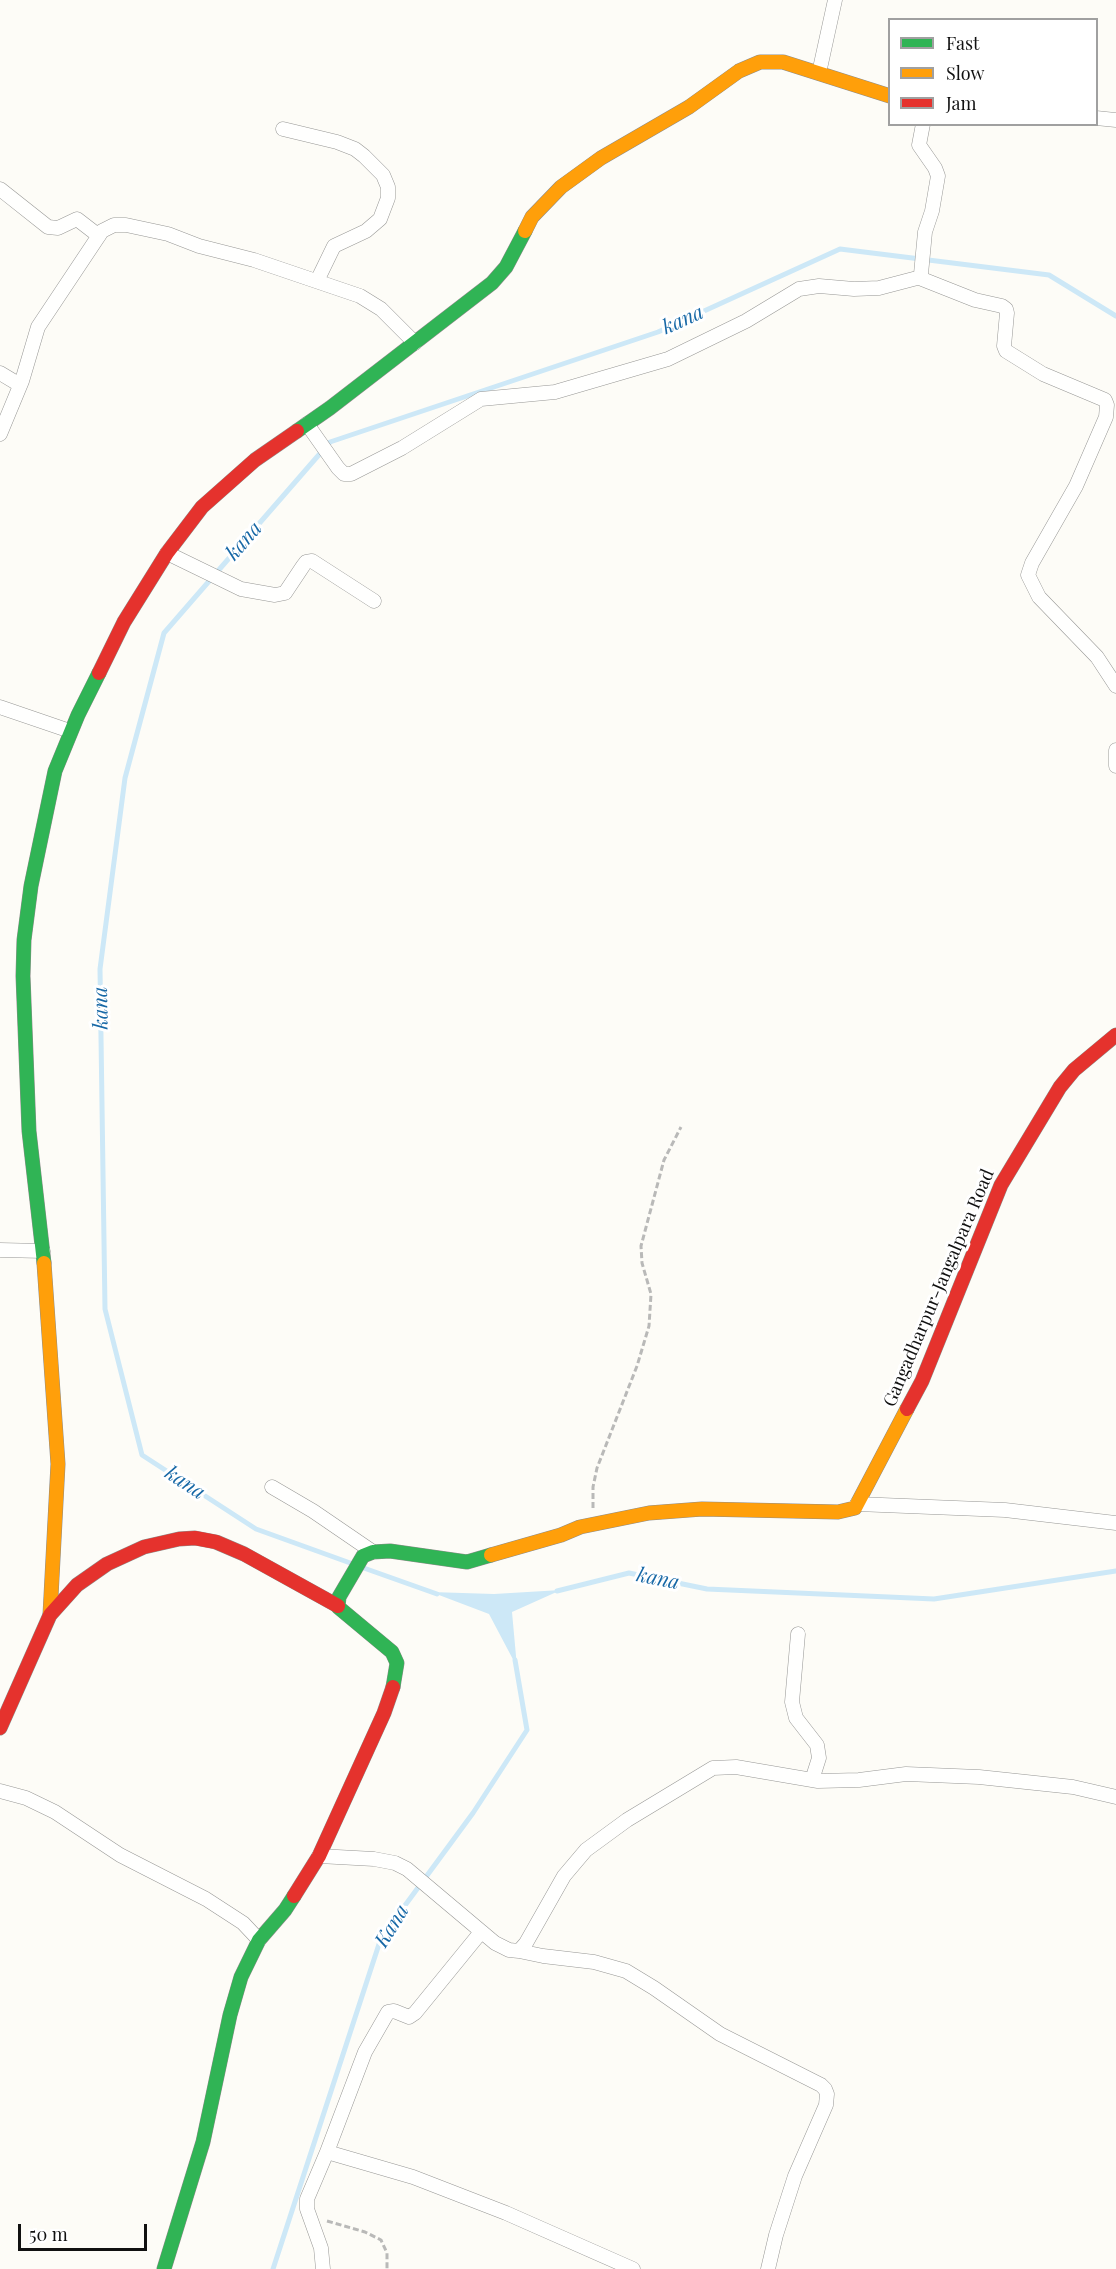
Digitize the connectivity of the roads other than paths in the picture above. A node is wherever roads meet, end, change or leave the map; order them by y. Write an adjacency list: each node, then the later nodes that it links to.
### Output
1 (835, 0): 2 (street)
2 (819, 73): 3 (street); 12 (street)
3 (888, 95)
4 (1098, 118): 5 (street)
5 (1116, 120)
6 (923, 126): 10 (street)
7 (283, 129): 11 (street)
8 (0, 189): 9 (street)
9 (99, 236): 11 (street); 14 (street)
10 (921, 275): 15 (street); 19 (street)
11 (317, 281): 12 (street)
12 (415, 343): 15 (street)
13 (0, 373): 14 (street)
14 (20, 385): 16 (street)
15 (310, 428): 17 (street)
16 (0, 434)
17 (172, 556): 18 (street); 21 (street)
18 (374, 601)
19 (1116, 686)
20 (0, 707): 21 (street)
21 (70, 731): 26 (street)
22 (1116, 750): 23 (street)
23 (1116, 766)
24 (1116, 1035): 28 (street, Gangadharpur-Jangalpara Road)
25 (0, 1250): 26 (street)
26 (43, 1251): 32 (street)
27 (272, 1487): 30 (street)
28 (857, 1504): 29 (street); 30 (street)
29 (1116, 1523)
30 (373, 1552): 31 (street)
31 (340, 1600): 32 (street); 38 (street)
32 (50, 1615): 34 (street)
33 (798, 1634): 35 (street)
34 (0, 1728)
35 (812, 1780): 37 (street); 41 (street)
36 (0, 1791): 40 (street)
37 (1116, 1797)
38 (319, 1856): 39 (street); 40 (street)
39 (481, 1932): 41 (street); 42 (street)
40 (259, 1940): 43 (street)
41 (519, 1951): 46 (street)
42 (327, 2152): 44 (street); 45 (street)
43 (164, 2269)
44 (323, 2269)
45 (633, 2269)
46 (768, 2269)

